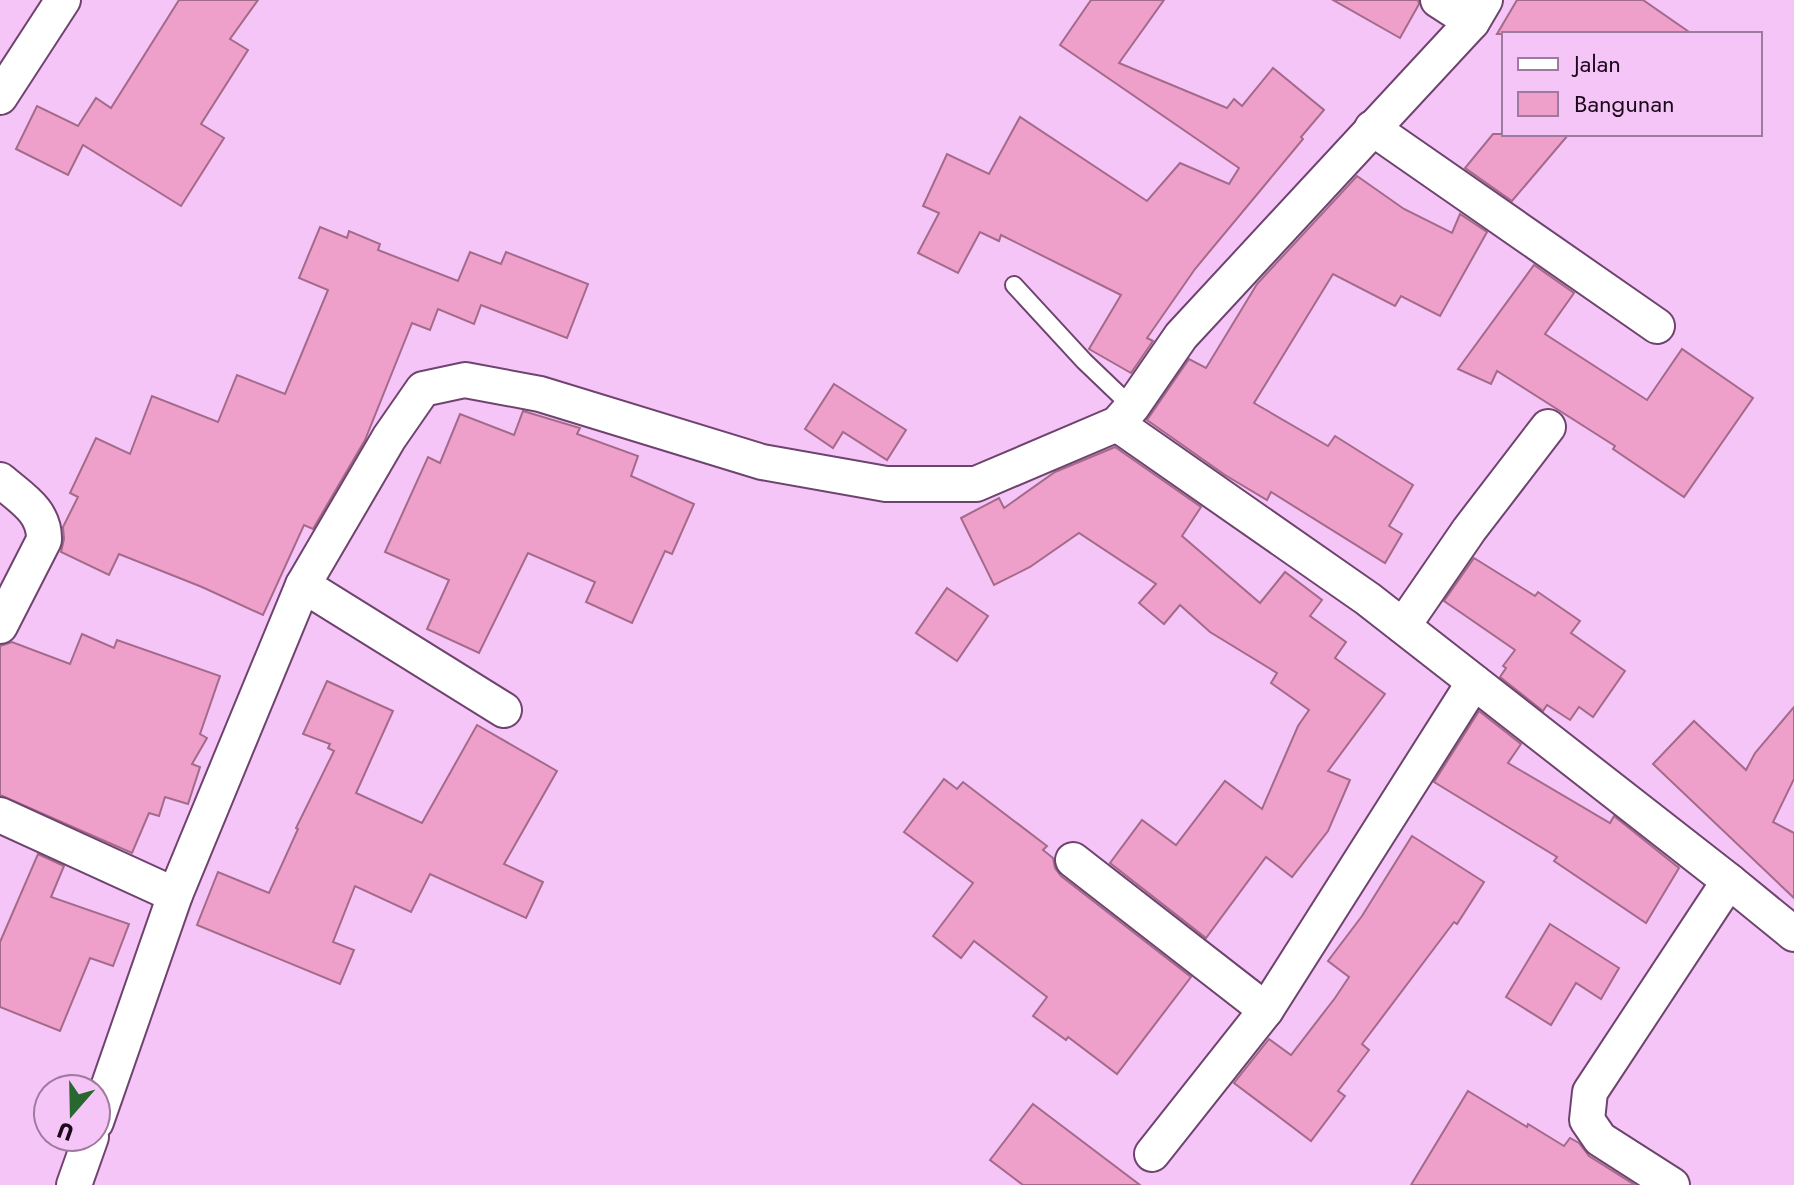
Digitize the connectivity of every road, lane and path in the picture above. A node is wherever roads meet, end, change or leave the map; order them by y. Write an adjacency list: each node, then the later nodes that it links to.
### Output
1 (63, 0): 4 (street)
2 (1438, 0): 3 (street)
3 (1479, 11): 5 (street)
4 (0, 97)
5 (1372, 128): 7 (street); 8 (street)
6 (1014, 285): 8 (lane)
7 (1657, 326)
8 (1124, 415): 11 (street); 13 (street)
9 (1548, 427): 13 (street)
10 (0, 480): 12 (street)
11 (303, 585): 15 (street); 19 (street)
12 (0, 626)
13 (1403, 626): 14 (street)
14 (1474, 682): 18 (street); 21 (street)
15 (504, 710)
16 (0, 815): 19 (street)
17 (1073, 860): 21 (street)
18 (1729, 881): 20 (street); 26 (street)
19 (175, 895): 22 (street)
20 (1794, 934)
21 (1266, 1010): 24 (street)
22 (112, 1076)
23 (85, 1153): 25 (street)
24 (1152, 1154)
25 (74, 1185)
26 (1672, 1185)

